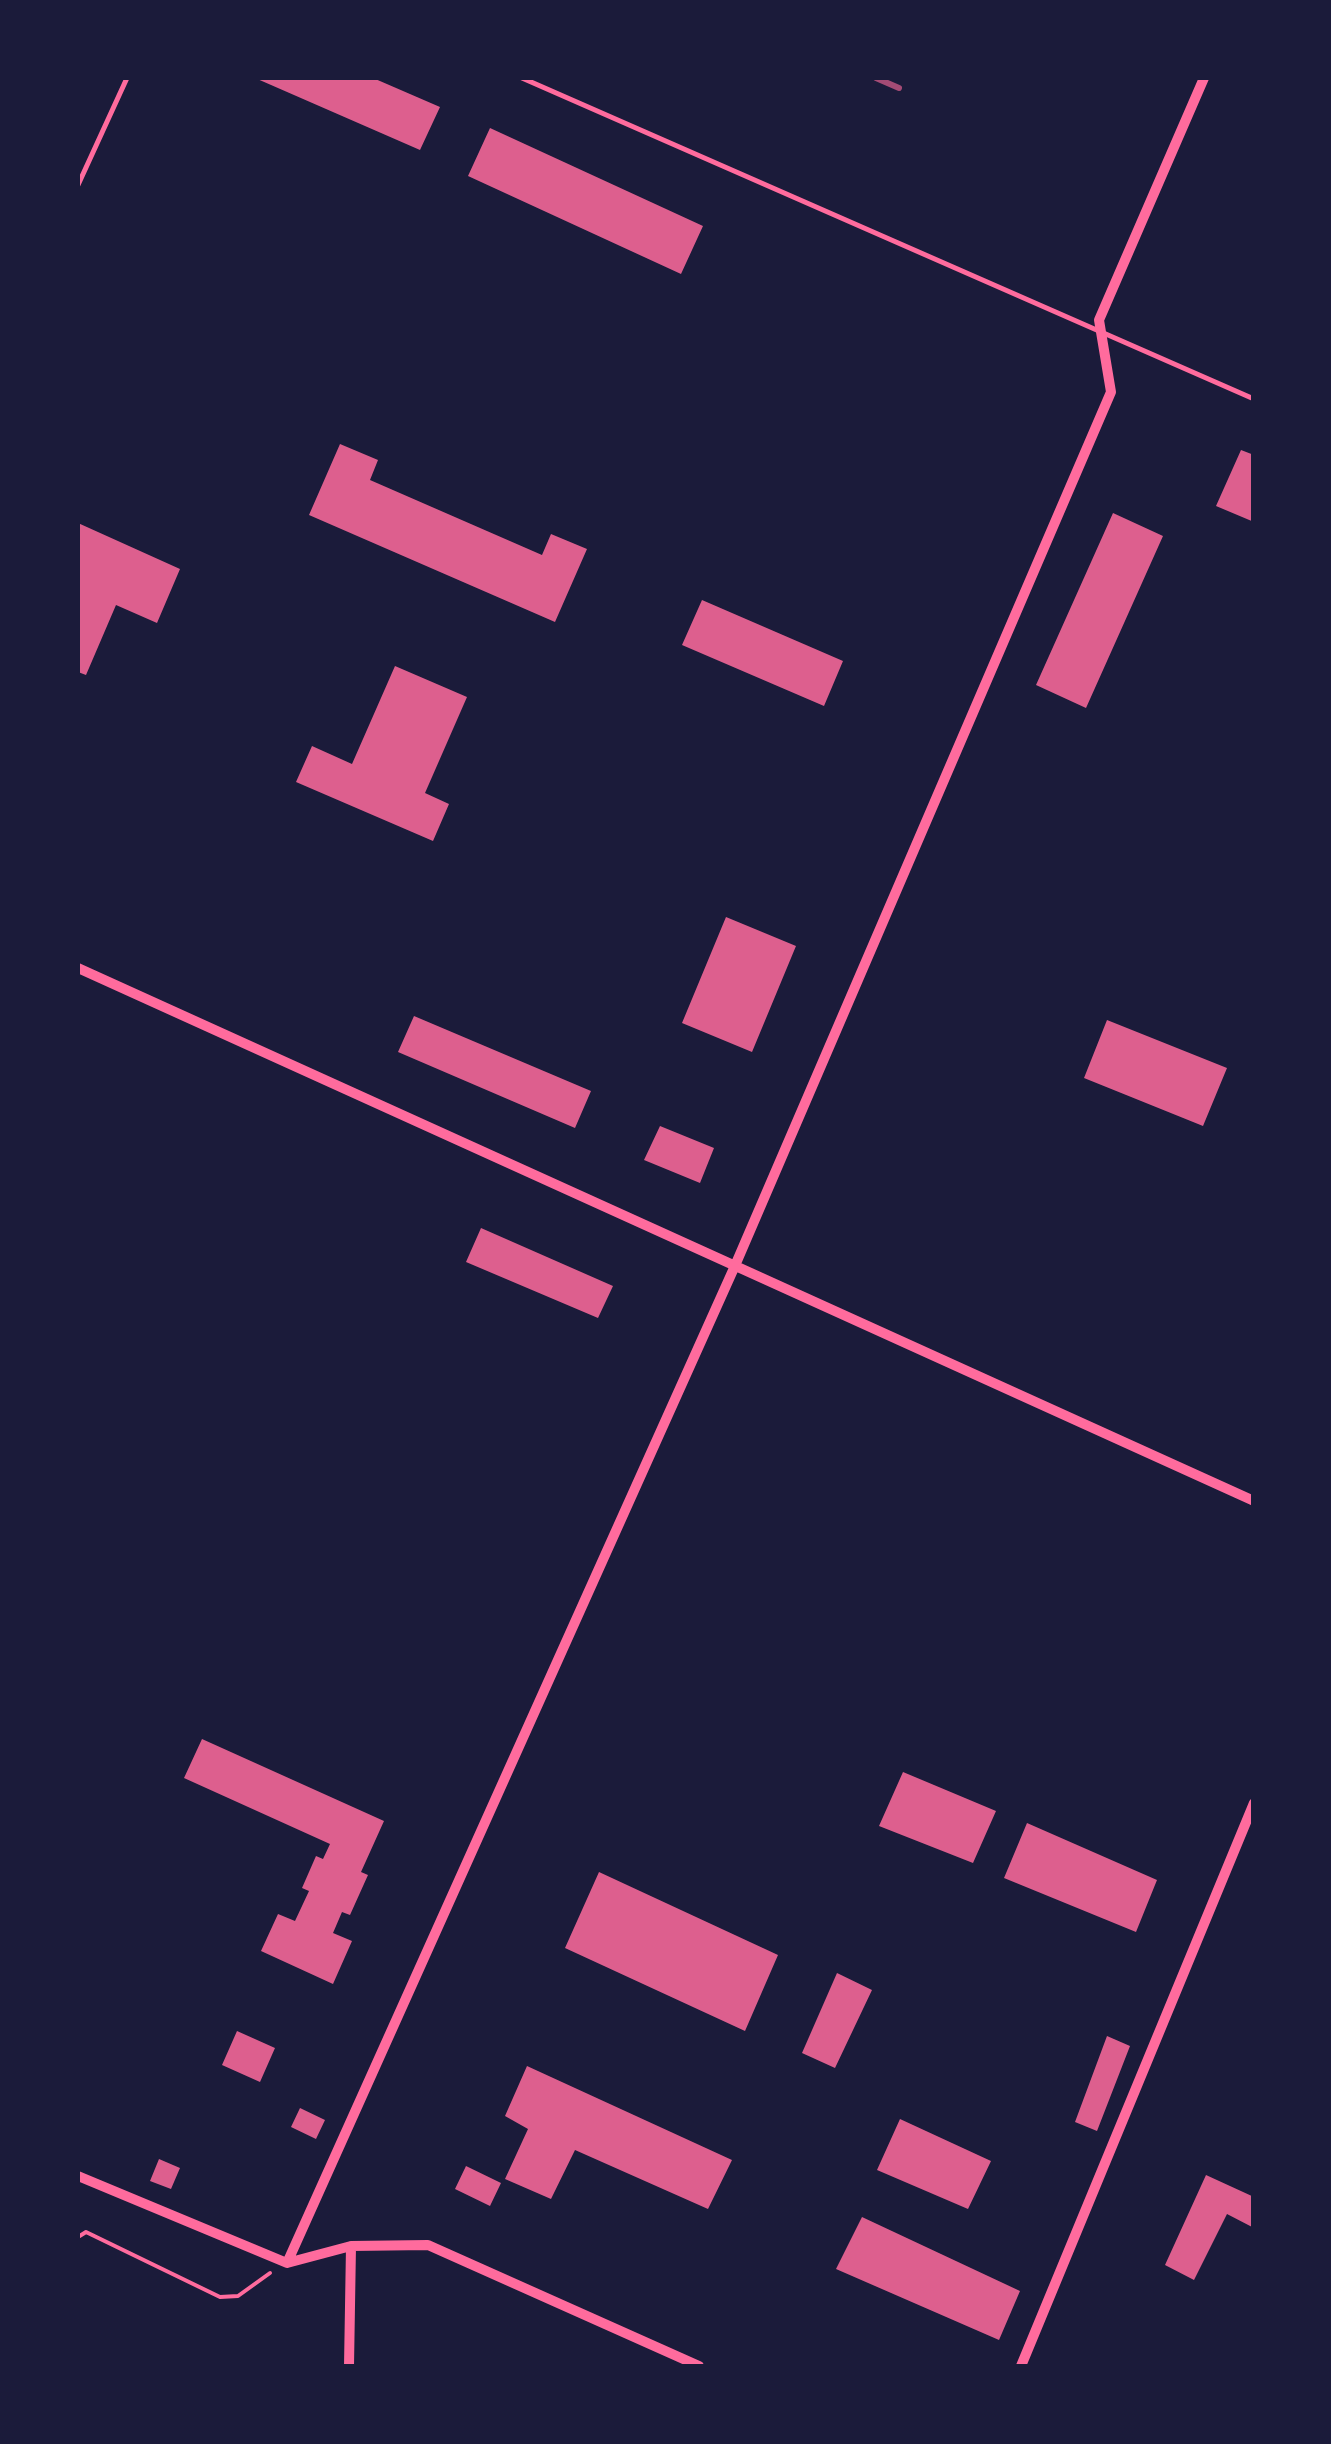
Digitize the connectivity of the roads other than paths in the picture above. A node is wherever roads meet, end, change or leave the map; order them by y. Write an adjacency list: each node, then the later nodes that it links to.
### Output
1 (127, 78): 4 (lane)
2 (522, 78): 5 (lane)
3 (1204, 78): 5 (street)
4 (78, 185)
5 (1102, 335): 6 (lane); 8 (street)
6 (1254, 399)
7 (78, 968): 8 (street)
8 (734, 1268): 9 (street); 13 (street)
9 (1254, 1501)
10 (1254, 1803): 16 (street)
11 (78, 2176): 13 (street)
12 (351, 2246): 13 (street); 14 (street); 15 (street)
13 (287, 2263)
14 (349, 2366)
15 (699, 2366)
16 (1021, 2366)

